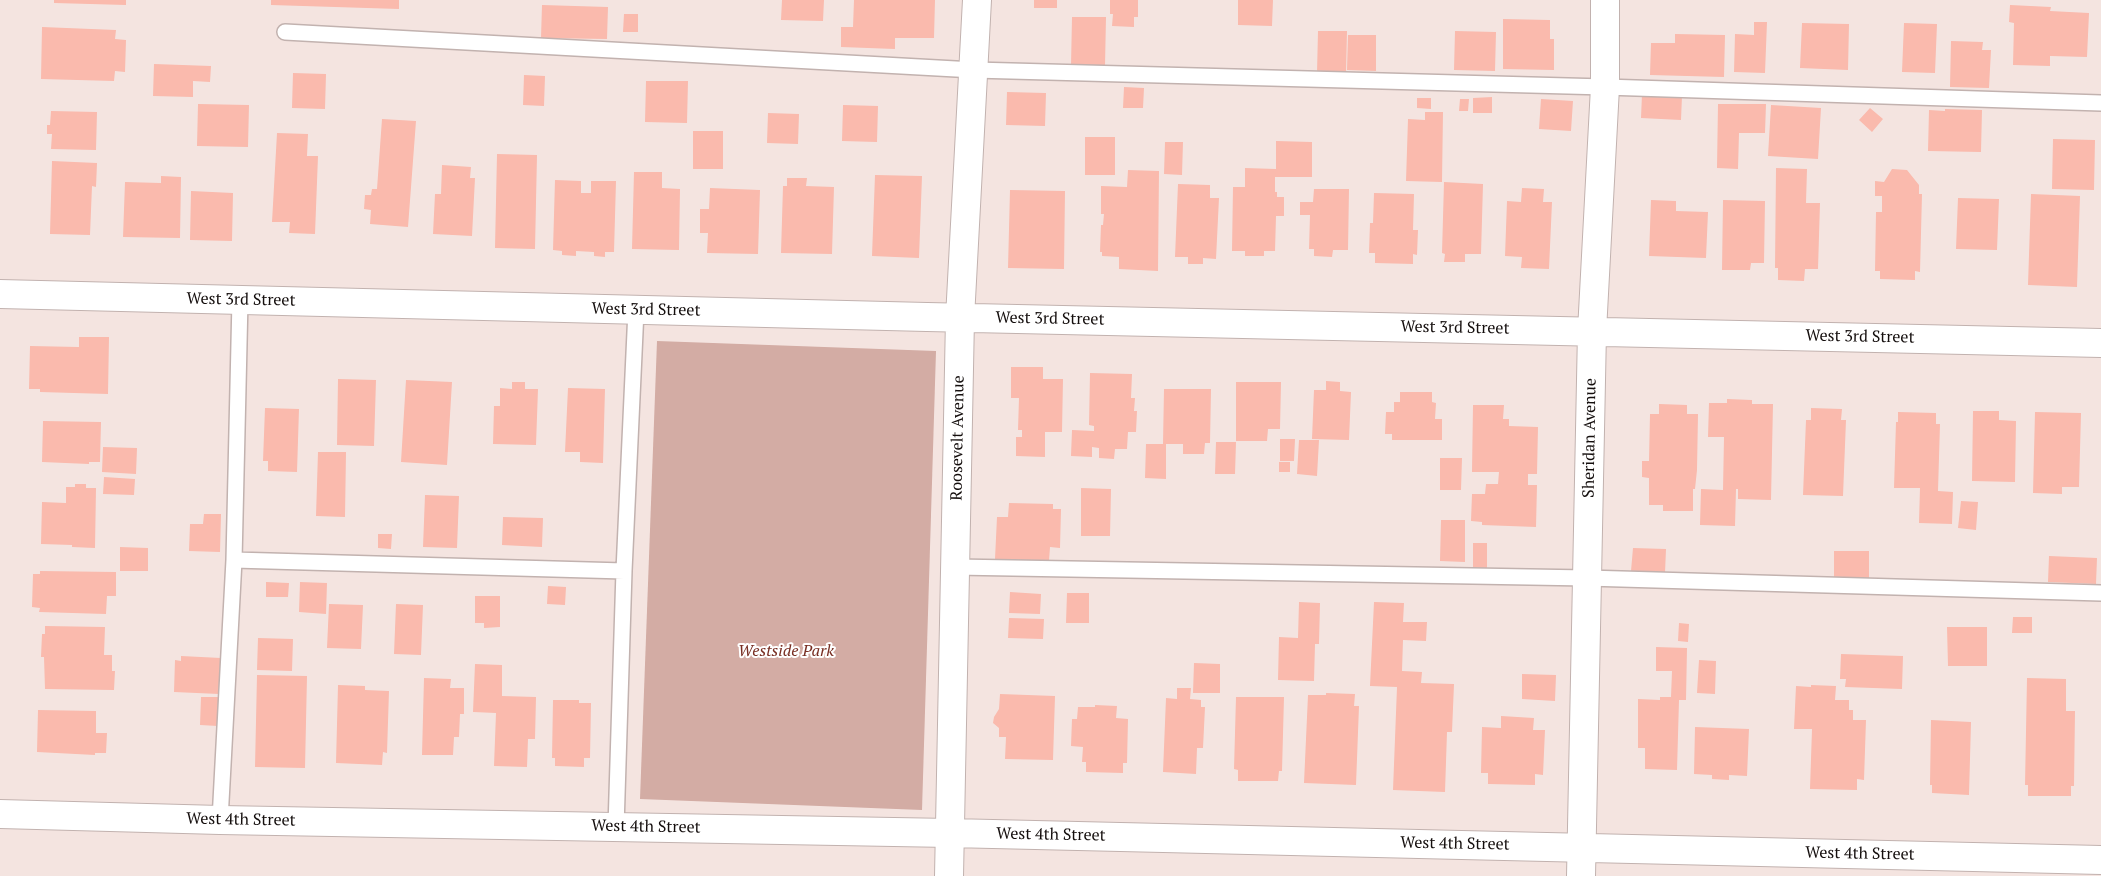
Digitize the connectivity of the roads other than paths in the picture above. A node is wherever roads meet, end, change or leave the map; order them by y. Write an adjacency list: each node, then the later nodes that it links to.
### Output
1 (977, 0): 4 (street, Roosevelt Avenue)
2 (1605, 0): 5 (street, Sheridan Avenue)
3 (285, 32): 4 (lane)
4 (974, 70): 5 (lane); 10 (street, Roosevelt Avenue)
5 (1605, 87): 6 (lane); 11 (street, Sheridan Avenue)
6 (2101, 103)
7 (0, 294): 8 (street, West 3rd Street)
8 (240, 300): 9 (street, West 3rd Street); 13 (lane)
9 (636, 310): 10 (street, West 3rd Street); 15 (lane)
10 (960, 318): 11 (street, West 3rd Street); 14 (street, Roosevelt Avenue)
11 (1592, 331): 12 (street, West 3rd Street); 16 (street, Sheridan Avenue)
12 (2101, 343)
13 (234, 560): 15 (lane); 19 (lane)
14 (955, 567): 16 (lane); 21 (street, Roosevelt Avenue)
15 (624, 572): 20 (lane)
16 (1587, 578): 17 (lane); 22 (street, Sheridan Avenue)
17 (2101, 593)
18 (0, 814): 19 (street, West 4th Street)
19 (220, 820): 20 (street, West 4th Street)
20 (616, 827): 21 (street, West 4th Street)
21 (950, 833): 22 (street, West 4th Street); 24 (street, Roosevelt Avenue)
22 (1582, 847): 23 (street, West 4th Street); 25 (street, Sheridan Avenue)
23 (2101, 860)
24 (949, 876)
25 (1581, 876)

